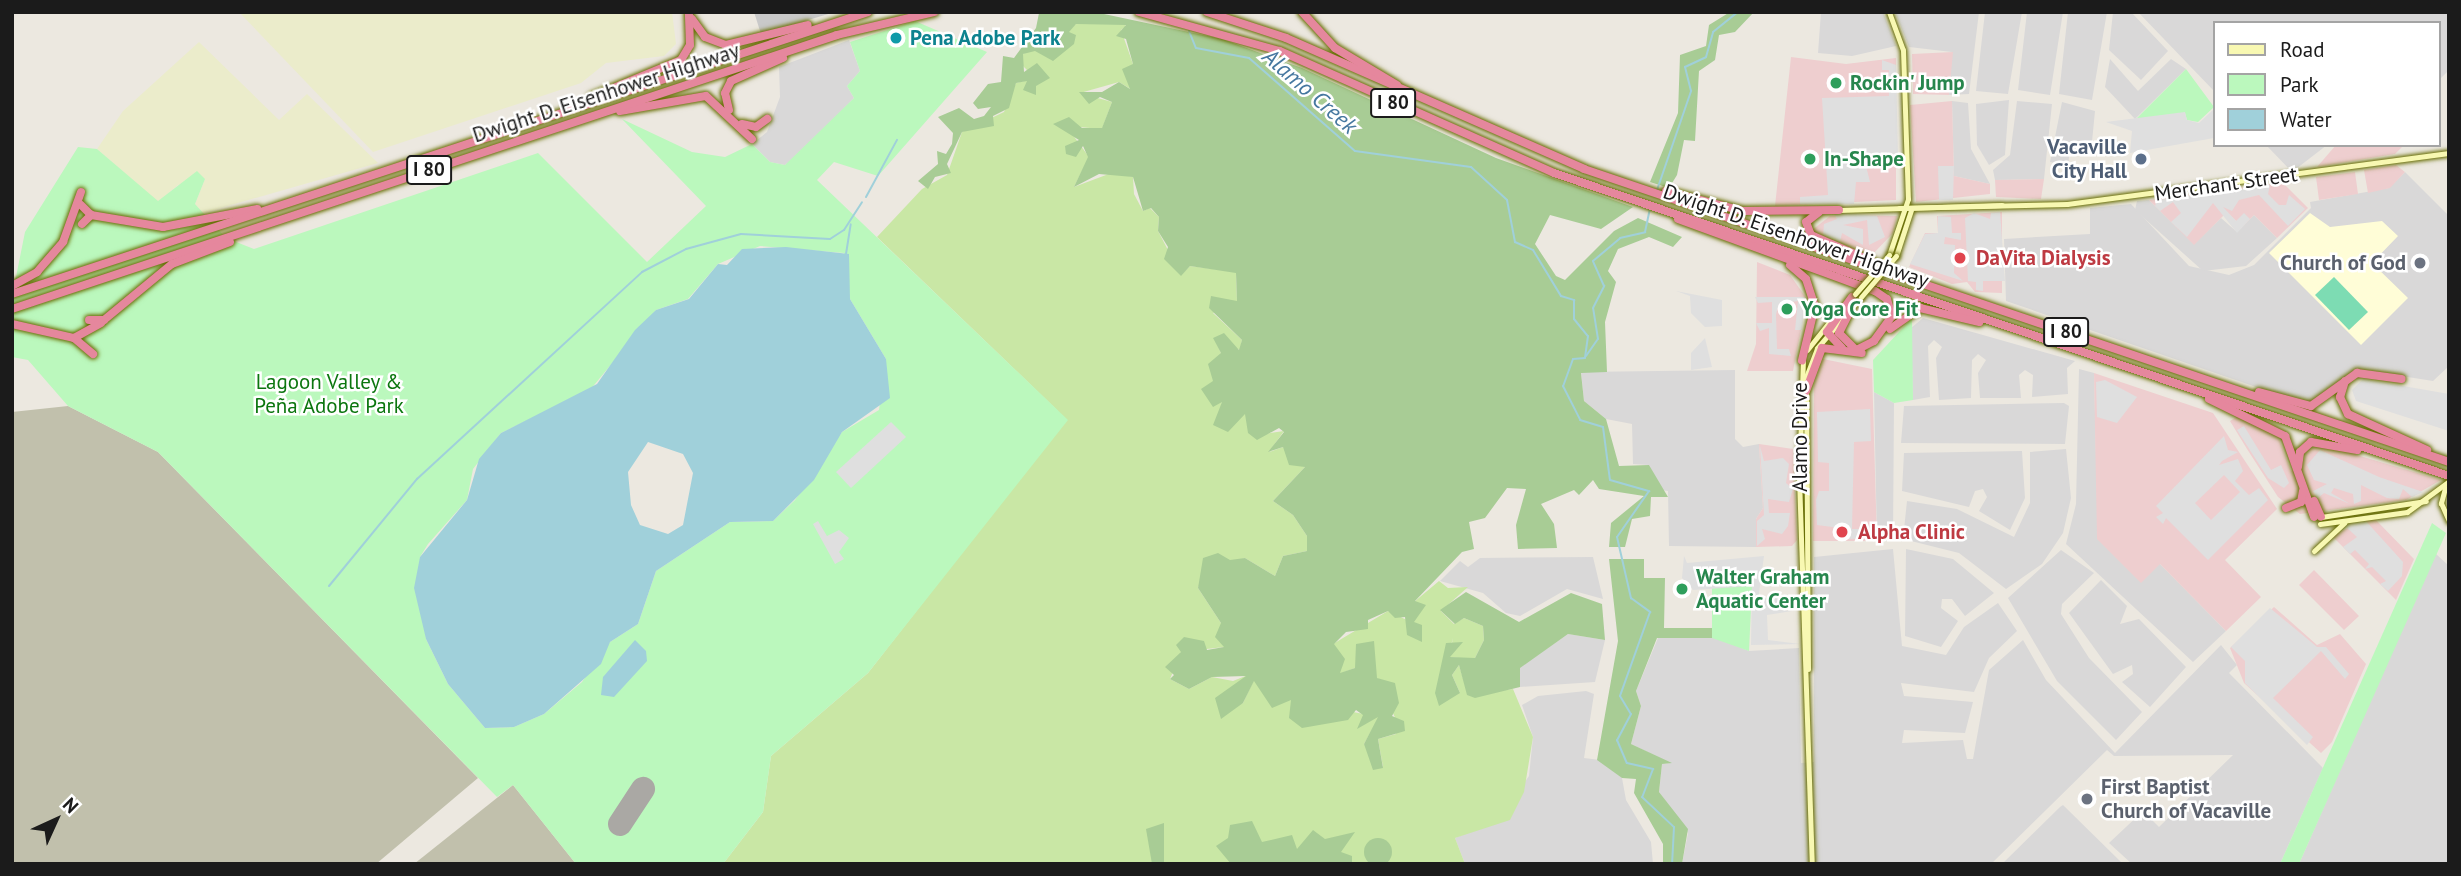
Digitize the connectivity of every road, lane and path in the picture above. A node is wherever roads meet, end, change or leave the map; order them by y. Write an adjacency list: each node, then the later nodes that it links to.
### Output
1 (690, 12): 8 (highway); 11 (highway)
2 (868, 12): 8 (highway, Dwight D. Eisenhower Highway / I 80)
3 (934, 12): 9 (highway, Dwight D. Eisenhower Highway / I 80)
4 (1139, 12): 23 (highway, Dwight D. Eisenhower Highway / I 80)
5 (1206, 12): 10 (highway, Dwight D. Eisenhower Highway / I 80)
6 (1302, 12): 10 (highway)
7 (1889, 12): 22 (main road, Alamo Drive)
8 (831, 23): 11 (highway, Dwight D. Eisenhower Highway / I 80)
9 (810, 44): 12 (highway, Dwight D. Eisenhower Highway / I 80); 13 (highway)
10 (1413, 97): 19 (highway, Dwight D. Eisenhower Highway / I 80)
11 (576, 107): 21 (highway, Dwight D. Eisenhower Highway / I 80)
12 (603, 113): 13 (highway); 26 (highway, Dwight D. Eisenhower Highway / I 80)
13 (732, 115): 15 (highway)
14 (767, 119): 15 (highway)
15 (739, 123): 16 (highway)
16 (752, 139)
17 (2449, 153): 22 (main road, Merchant Street)
18 (81, 192): 27 (highway)
19 (1663, 193): 24 (highway); 29 (highway, Dwight D. Eisenhower Highway / I 80)
20 (80, 205): 25 (highway)
21 (277, 206): 25 (highway); 31 (highway, Dwight D. Eisenhower Highway / I 80)
22 (1907, 206): 24 (main road, Merchant Street); 32 (main road, Alamo Drive, bridge)
23 (1659, 209): 28 (highway); 38 (highway, Dwight D. Eisenhower Highway / I 80)
24 (1839, 210): 29 (highway)
25 (92, 215): 27 (highway)
26 (256, 227): 33 (highway, Dwight D. Eisenhower Highway / I 80); 36 (highway)
27 (69, 231): 30 (highway)
28 (1781, 261): 34 (highway); 43 (highway)
29 (1895, 274): 47 (highway, Dwight D. Eisenhower Highway / I 80)
30 (12, 286)
31 (12, 294)
32 (1856, 296): 34 (main road, Alamo Drive); 39 (highway); 43 (main road, Alamo Drive)
33 (12, 309)
34 (1851, 309): 39 (main road, Alamo Drive)
35 (89, 320): 36 (highway)
36 (104, 320): 40 (highway)
37 (12, 324): 40 (highway)
38 (2006, 326): 42 (highway); 46 (highway, Dwight D. Eisenhower Highway / I 80)
39 (1828, 335): 42 (highway); 48 (main road, Alamo Drive)
40 (74, 338): 41 (highway)
41 (93, 354)
42 (1854, 354): 48 (highway)
43 (1802, 360): 60 (main road, Alamo Drive)
44 (2348, 377): 45 (highway); 47 (highway); 50 (highway)
45 (2402, 379)
46 (2195, 390): 49 (highway, Dwight D. Eisenhower Highway / I 80); 53 (highway)
47 (2238, 390): 50 (highway, Dwight D. Eisenhower Highway / I 80)
48 (1806, 391): 60 (main road, Alamo Drive)
49 (2381, 453): 51 (highway, Dwight D. Eisenhower Highway / I 80); 56 (highway)
50 (2445, 461)
51 (2449, 476)
52 (2447, 484): 54 (main road); 58 (main road)
53 (2303, 491): 55 (highway); 56 (highway)
54 (2426, 501): 56 (main road); 57 (main road)
55 (2287, 508)
56 (2318, 519): 57 (main road)
57 (2346, 521): 59 (main road)
58 (2449, 521)
59 (2314, 551)
60 (1808, 669): 61 (main road, Alamo Drive)
61 (1812, 864)

